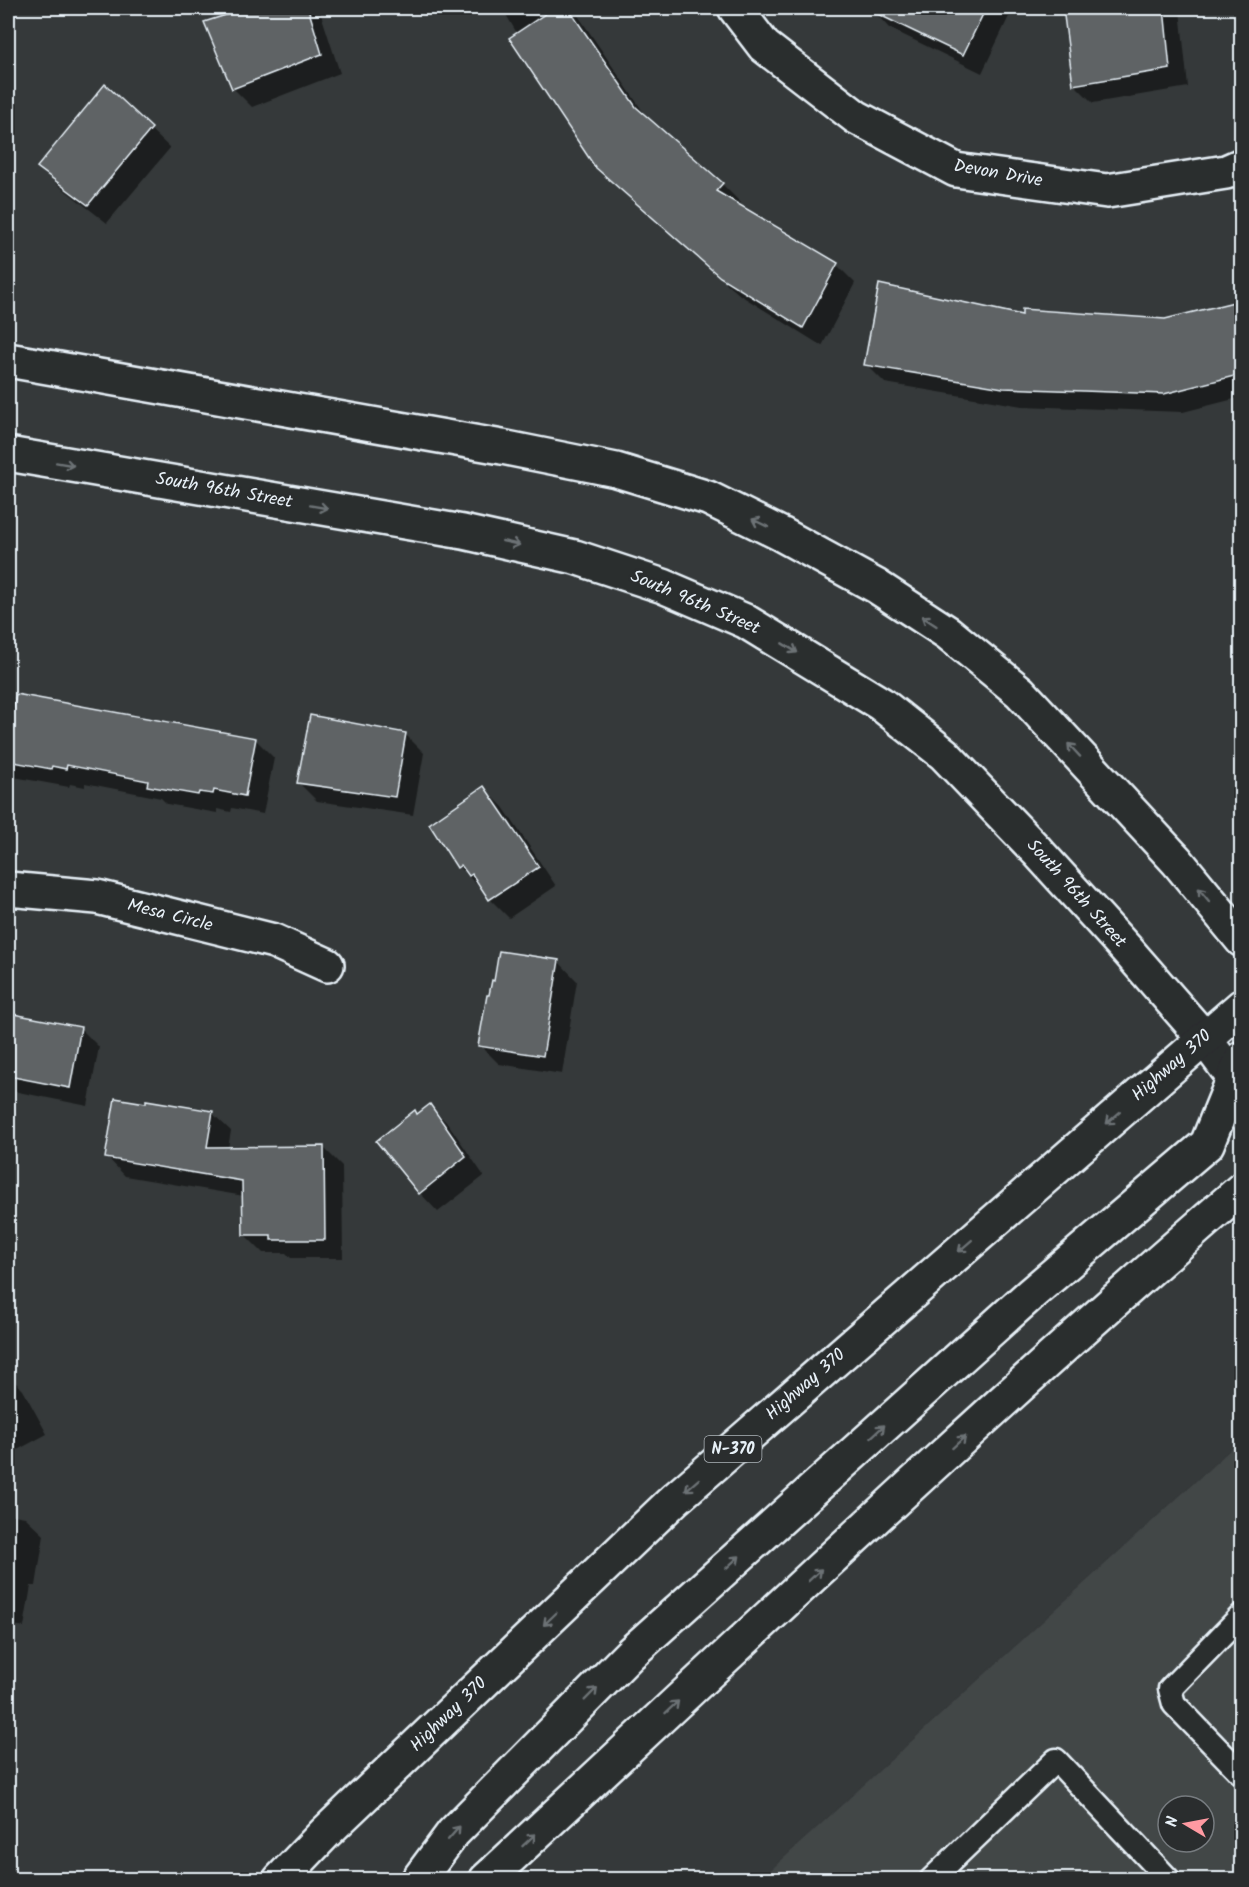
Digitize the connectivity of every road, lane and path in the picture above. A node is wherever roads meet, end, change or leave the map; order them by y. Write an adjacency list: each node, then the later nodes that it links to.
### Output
1 (735, 8): 2 (main road, Devon Drive)
2 (1242, 165)
3 (8, 360): 6 (main road, one-way to 3)
4 (8, 454): 9 (main road, South 96th Street, one-way to 9)
5 (8, 889): 7 (main road, Mesa Circle)
6 (1242, 940)
7 (327, 965)
8 (1242, 1006): 9 (main road, Highway 370 / N-370)
9 (1204, 1038): 10 (main road, South 96th Street); 14 (main road, Highway 370 / N-370, one-way to 14)
10 (1239, 1075): 15 (main road, one-way to 10)
11 (1242, 1189): 16 (main road, one-way to 11)
12 (1242, 1615): 13 (lane)
13 (1242, 1774)
14 (280, 1880)
15 (418, 1880)
16 (486, 1880)
17 (931, 1880): 18 (lane)
18 (1169, 1880)

